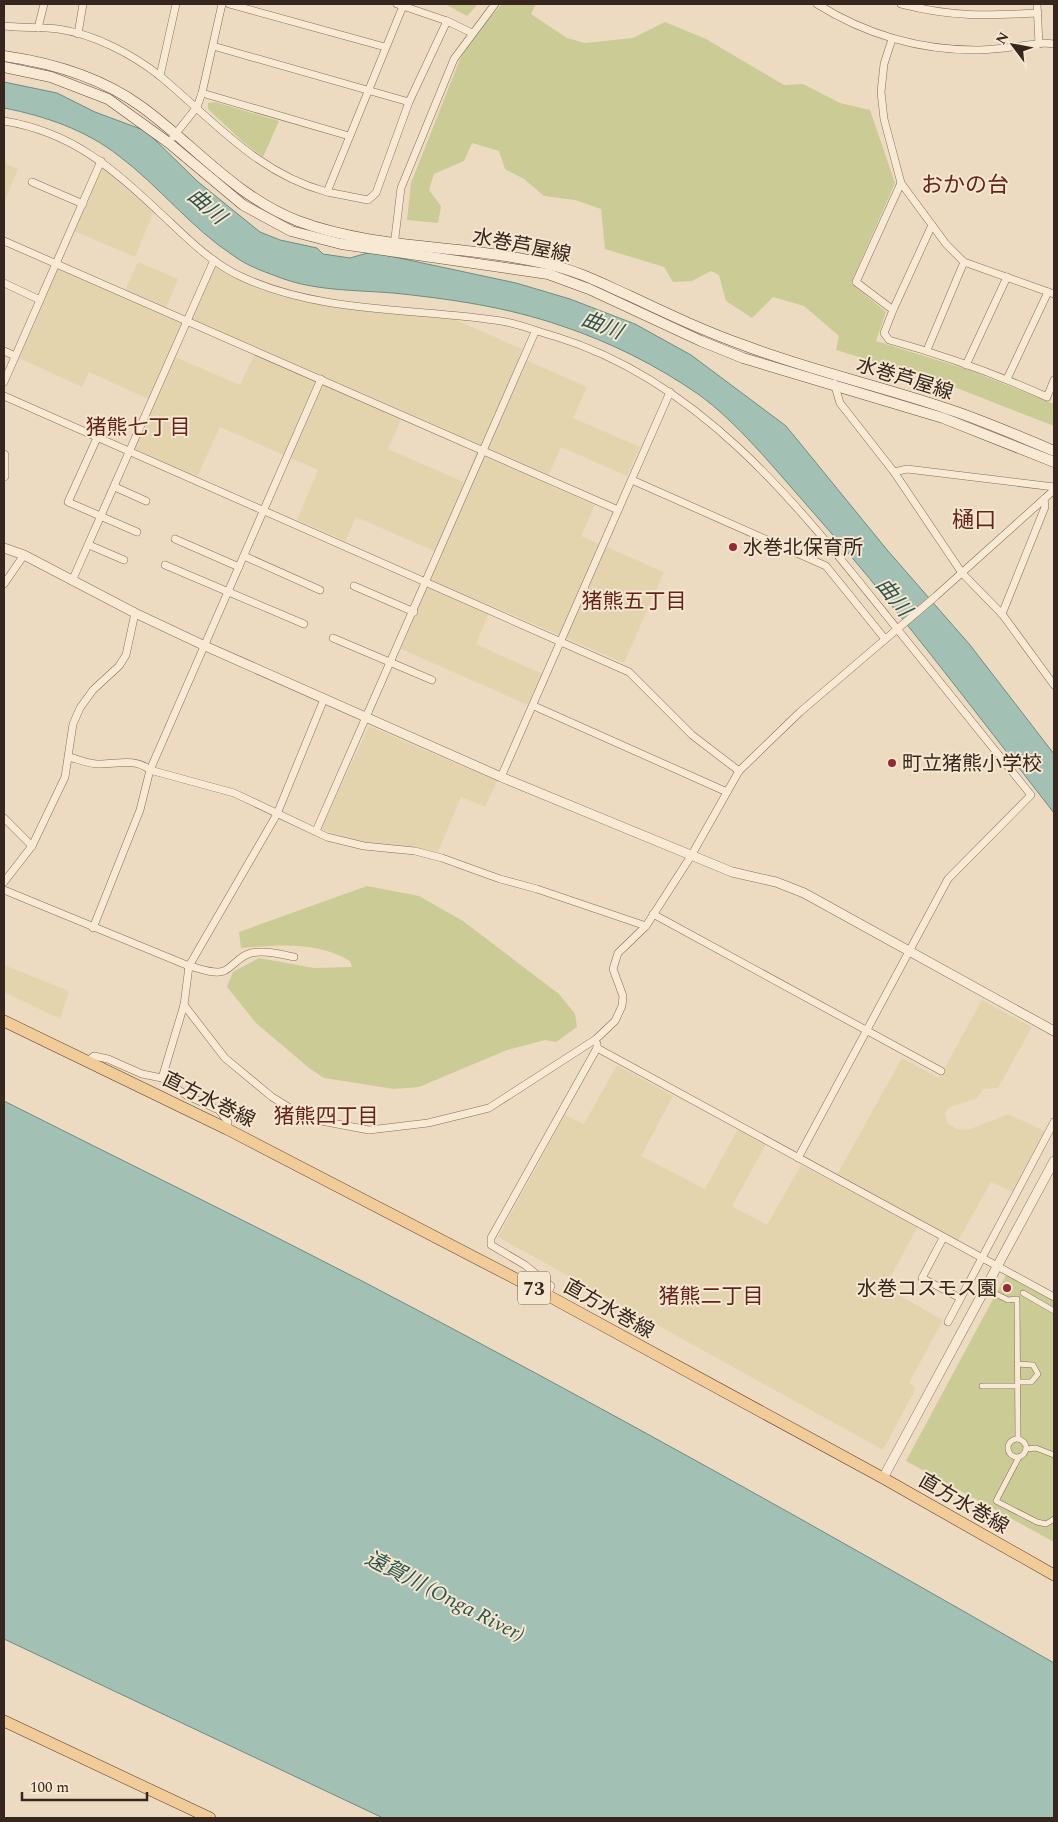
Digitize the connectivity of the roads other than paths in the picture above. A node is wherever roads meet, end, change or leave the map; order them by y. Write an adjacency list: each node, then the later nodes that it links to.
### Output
1 (44, 4): 14 (street)
2 (83, 4): 16 (street)
3 (176, 4): 24 (street)
4 (222, 4): 20 (street)
5 (229, 4): 21 (street)
6 (495, 4): 15 (street)
7 (817, 4): 17 (street)
8 (901, 4): 11 (street)
9 (1037, 4): 11 (street)
10 (400, 5): 12 (street); 21 (street)
11 (1038, 13): 18 (street)
12 (447, 21): 15 (street); 27 (street)
13 (4, 26): 14 (street)
14 (38, 28): 16 (street)
15 (472, 33): 40 (street)
16 (78, 34): 24 (street)
17 (892, 38): 18 (street); 35 (street)
18 (1039, 44): 19 (street)
19 (1054, 44)
20 (213, 46): 25 (street); 26 (street)
21 (385, 47): 25 (street)
22 (4, 56): 30 (main road, 水巻芦屋線)
23 (4, 67): 32 (main road, 水巻芦屋線)
24 (160, 76): 28 (street)
25 (367, 91): 27 (street); 31 (street)
26 (202, 94): 28 (street); 31 (street)
27 (409, 102): 36 (street)
28 (197, 107): 30 (street); 36 (street)
29 (4, 121): 33 (street)
30 (176, 134): 32 (street); 40 (main road, 水巻芦屋線)
31 (349, 136): 36 (street)
32 (169, 143): 40 (main road, 水巻芦屋線)
33 (101, 161): 37 (street); 41 (street)
34 (32, 182): 37 (street)
35 (901, 183): 38 (street); 48 (street)
36 (326, 192)
37 (83, 204): 43 (street)
38 (932, 225): 42 (street); 48 (street)
39 (4, 241): 43 (street)
40 (394, 246): 57 (main road, 水巻芦屋線)
41 (214, 260): 49 (street); 50 (street)
42 (964, 262): 44 (street); 51 (street)
43 (56, 264): 47 (street); 49 (street)
44 (1007, 277): 46 (street); 54 (street)
45 (4, 283): 47 (street)
46 (1051, 293): 55 (street)
47 (40, 300): 53 (street)
48 (893, 310): 51 (street)
49 (189, 321): 56 (street); 65 (street)
50 (535, 332): 60 (street); 66 (street)
51 (927, 350): 54 (street)
52 (4, 351): 53 (street)
53 (15, 356): 59 (street)
54 (966, 365): 55 (street)
55 (1007, 379): 62 (street)
56 (322, 380): 66 (street); 77 (street)
57 (835, 380): 64 (main road, 水巻芦屋線); 68 (main road, 水巻芦屋線); 69 (street)
58 (1054, 380): 62 (street)
59 (4, 382)
60 (670, 392): 71 (street); 99 (street)
61 (4, 396): 63 (street)
62 (1051, 397)
63 (96, 438): 65 (street); 78 (street)
64 (1054, 451)
65 (130, 452): 72 (street); 77 (street)
66 (484, 452): 76 (street); 90 (street)
67 (4, 455): 70 (street)
68 (1054, 462)
69 (894, 472): 73 (street); 88 (street)
70 (4, 476)
71 (632, 480): 76 (street); 101 (street)
72 (115, 487): 75 (street); 78 (street)
73 (1054, 488): 74 (street)
74 (1044, 499): 88 (street); 97 (street)
75 (146, 501)
76 (618, 510): 102 (street)
77 (264, 511): 84 (street); 90 (street)
78 (102, 516): 79 (street); 81 (street)
79 (137, 532)
80 (175, 539): 87 (street)
81 (89, 545): 85 (street); 89 (street)
82 (4, 548): 83 (street)
83 (24, 555): 89 (street); 91 (street)
84 (244, 556): 87 (street); 93 (street)
85 (124, 560)
86 (165, 565): 94 (street)
87 (239, 567): 94 (street)
88 (962, 573): 97 (street); 99 (street)
89 (72, 581): 96 (street)
90 (427, 582): 95 (street); 102 (street)
91 (4, 584)
92 (354, 586): 95 (street)
93 (320, 590)
94 (228, 592): 98 (street); 103 (street)
95 (414, 612): 104 (street)
96 (135, 613): 103 (street); 110 (street)
97 (1002, 614): 106 (street)
98 (304, 624)
99 (897, 629): 101 (street); 125 (street)
100 (333, 638): 104 (street)
101 (886, 639): 112 (street)
102 (562, 641): 108 (street); 112 (street)
103 (205, 646): 107 (street); 111 (street)
104 (391, 663): 105 (street); 109 (street)
105 (432, 680)
106 (1054, 686)
107 (324, 699): 109 (street); 115 (street)
108 (534, 706): 113 (street); 114 (street)
109 (366, 717): 113 (street); 117 (street)
110 (69, 757): 111 (street); 118 (street)
111 (150, 770): 115 (street); 124 (street)
112 (739, 772): 114 (street)
113 (501, 777): 119 (street)
114 (727, 792): 119 (street)
115 (277, 814): 117 (street); 127 (street)
116 (4, 818): 118 (street)
117 (316, 831): 123 (street)
118 (32, 846): 120 (street)
119 (691, 856): 122 (street); 125 (street)
120 (4, 882)
121 (4, 890): 124 (street)
122 (653, 914): 123 (street); 131 (street)
123 (646, 926): 132 (street)
124 (93, 928): 127 (street)
125 (909, 952): 130 (street); 131 (street)
126 (294, 957): 127 (street)
127 (189, 966): 128 (street)
128 (184, 1004): 132 (street); 136 (street)
129 (4, 1021): 134 (main road, 直方水巻線 / 73)
130 (1054, 1031)
131 (866, 1032): 135 (street); 139 (street)
132 (596, 1039): 133 (street)
133 (596, 1048): 139 (street); 147 (street)
134 (87, 1061): 136 (street); 138 (main road, 直方水巻線 / 73)
135 (941, 1071)
136 (162, 1078): 138 (street)
137 (1054, 1122): 142 (street)
138 (227, 1129): 147 (main road, 直方水巻線 / 73)
139 (798, 1158): 141 (street)
140 (1054, 1161): 143 (street)
141 (943, 1238): 142 (street); 149 (street)
142 (981, 1258): 143 (street); 149 (street)
143 (996, 1267): 144 (street); 145 (street)
144 (1029, 1284): 146 (street); 148 (street)
145 (984, 1288): 150 (street); 160 (street)
146 (1023, 1294): 150 (street); 151 (street)
147 (547, 1295): 160 (main road, 直方水巻線 / 73)
148 (1054, 1297)
149 (960, 1298): 152 (street)
150 (1017, 1299): 153 (street)
151 (1054, 1310)
152 (948, 1322)
153 (1017, 1364): 154 (street); 154 (street)
154 (1017, 1384): 155 (street); 156 (street)
155 (982, 1386)
156 (1018, 1439): 157 (street); 159 (street)
157 (1026, 1449): 158 (street); 159 (street)
158 (1054, 1456)
159 (1019, 1457): 161 (street)
160 (883, 1478): 162 (main road, 直方水巻線 / 73)
161 (1054, 1519)
162 (1054, 1575)
163 (4, 1721): 164 (main road)
164 (210, 1818)

